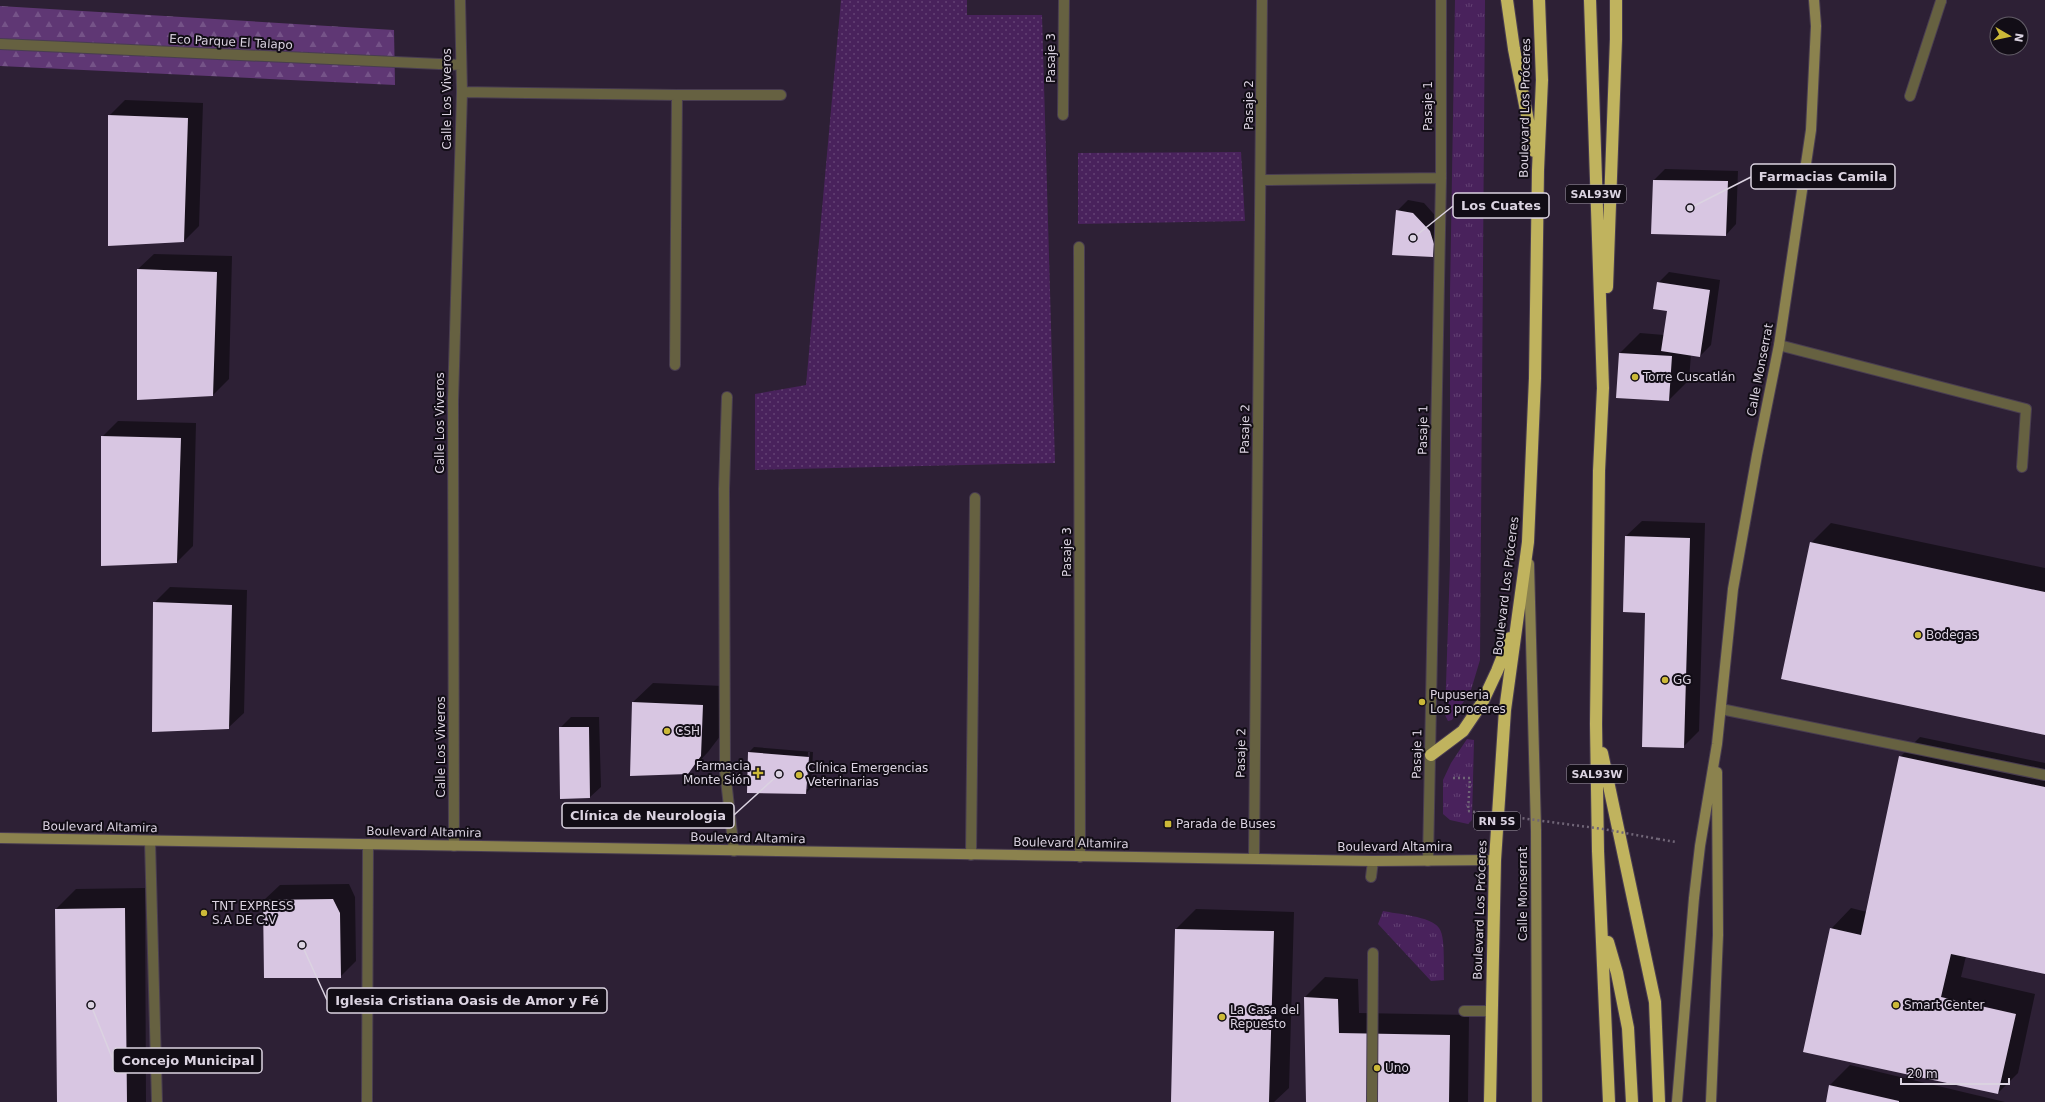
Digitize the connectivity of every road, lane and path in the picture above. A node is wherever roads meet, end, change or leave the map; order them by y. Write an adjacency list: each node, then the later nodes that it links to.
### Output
1 (460, 0): 12 (street, Calle Los Viveros)
2 (1064, 0): 17 (street, Pasaje 3)
3 (1262, 0): 20 (street, Pasaje 2)
4 (1441, 0): 19 (street, Pasaje 1)
5 (1507, 0): 18 (highway)
6 (1539, 0): 18 (highway, Boulevard Los Próceres)
7 (1590, 0): 24 (highway, SAL93W)
8 (1616, 0): 24 (highway)
9 (1814, 0): 22 (street, Calle Monserrat)
10 (1941, 0): 16 (street)
11 (0, 44): 12 (street, Eco Parque El Talapo)
12 (461, 65): 13 (street, Calle Los Viveros)
13 (462, 92): 15 (street); 39 (street, Calle Los Viveros)
14 (781, 94): 15 (street)
15 (677, 95): 23 (street)
16 (1910, 96)
17 (1063, 115)
18 (1538, 170): 28 (highway, Boulevard Los Próceres)
19 (1441, 178): 20 (street); 32 (street, Pasaje 1)
20 (1261, 180): 43 (street, Pasaje 2)
21 (1079, 247): 42 (street, Pasaje 3)
22 (1779, 345): 26 (street); 29 (street, Calle Monserrat)
23 (675, 366)
24 (1603, 388): 30 (highway, SAL93W)
25 (727, 397): 40 (street)
26 (2022, 467)
27 (975, 498): 41 (street)
28 (1528, 542): 32 (highway); 44 (highway, Boulevard Los Próceres / RN 5S); 56 (street, Calle Monserrat)
29 (1721, 709): 31 (street, Calle Monserrat); 33 (street)
30 (1596, 724): 48 (highway, SAL93W); 59 (highway)
31 (1717, 744): 60 (street, Calle Monserrat); 61 (street, Calle Monserrat)
32 (1431, 755): 34 (street, Pasaje 1)
33 (2045, 775)
34 (1430, 778): 36 (path, bridge); 46 (street, Pasaje 1)
35 (0, 838): 37 (street, Boulevard Altamira)
36 (1658, 839)
37 (150, 841): 38 (street, Boulevard Altamira); 52 (street)
38 (368, 844): 39 (street, Boulevard Altamira); 53 (street)
39 (454, 846): 40 (street, Boulevard Altamira)
40 (734, 851): 41 (street, Boulevard Altamira)
41 (971, 854): 42 (street, Boulevard Altamira)
42 (1080, 856): 43 (street, Boulevard Altamira)
43 (1254, 858): 45 (street, Boulevard Altamira)
44 (1495, 860): 46 (street, Boulevard Altamira); 51 (highway, Boulevard Los Próceres / RN 5S)
45 (1373, 861): 46 (street, Boulevard Altamira); 47 (street)
46 (1428, 861)
47 (1371, 877)
48 (1602, 923): 57 (highway, SAL93W); 58 (highway)
49 (1373, 953): 54 (street)
50 (1464, 1011): 51 (street)
51 (1492, 1011): 55 (highway, Boulevard Los Próceres / RN 5S)
52 (157, 1102)
53 (367, 1102)
54 (1372, 1102)
55 (1490, 1102)
56 (1537, 1102)
57 (1609, 1102)
58 (1632, 1102)
59 (1659, 1102)
60 (1677, 1102)
61 (1711, 1102)

